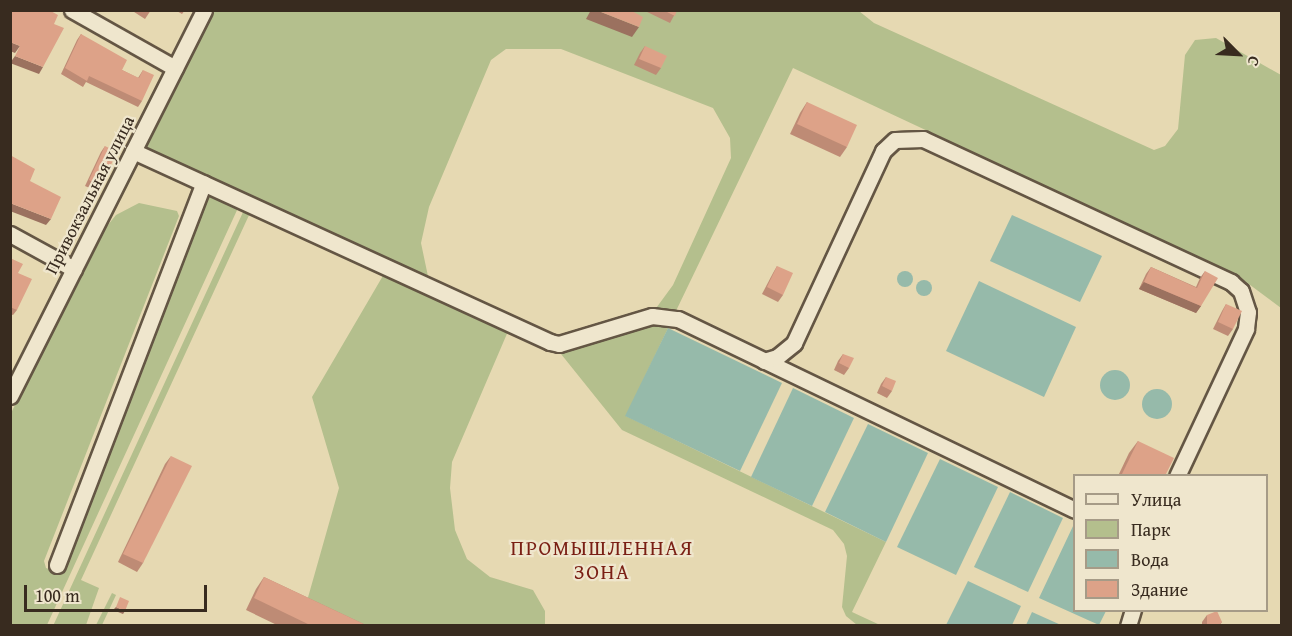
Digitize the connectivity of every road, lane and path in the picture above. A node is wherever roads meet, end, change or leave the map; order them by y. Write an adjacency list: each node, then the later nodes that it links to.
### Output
1 (72, 10): 3 (street)
2 (204, 10): 3 (street, Привокзальная улица)
3 (175, 68): 4 (street, Привокзальная улица)
4 (133, 151): 5 (street); 7 (street, Привокзальная улица)
5 (204, 183): 8 (street); 12 (street)
6 (10, 234): 7 (street)
7 (74, 269): 9 (street, Привокзальная улица)
8 (764, 361): 10 (street); 11 (street)
9 (10, 396)
10 (1179, 474)
11 (1073, 510)
12 (57, 565)

